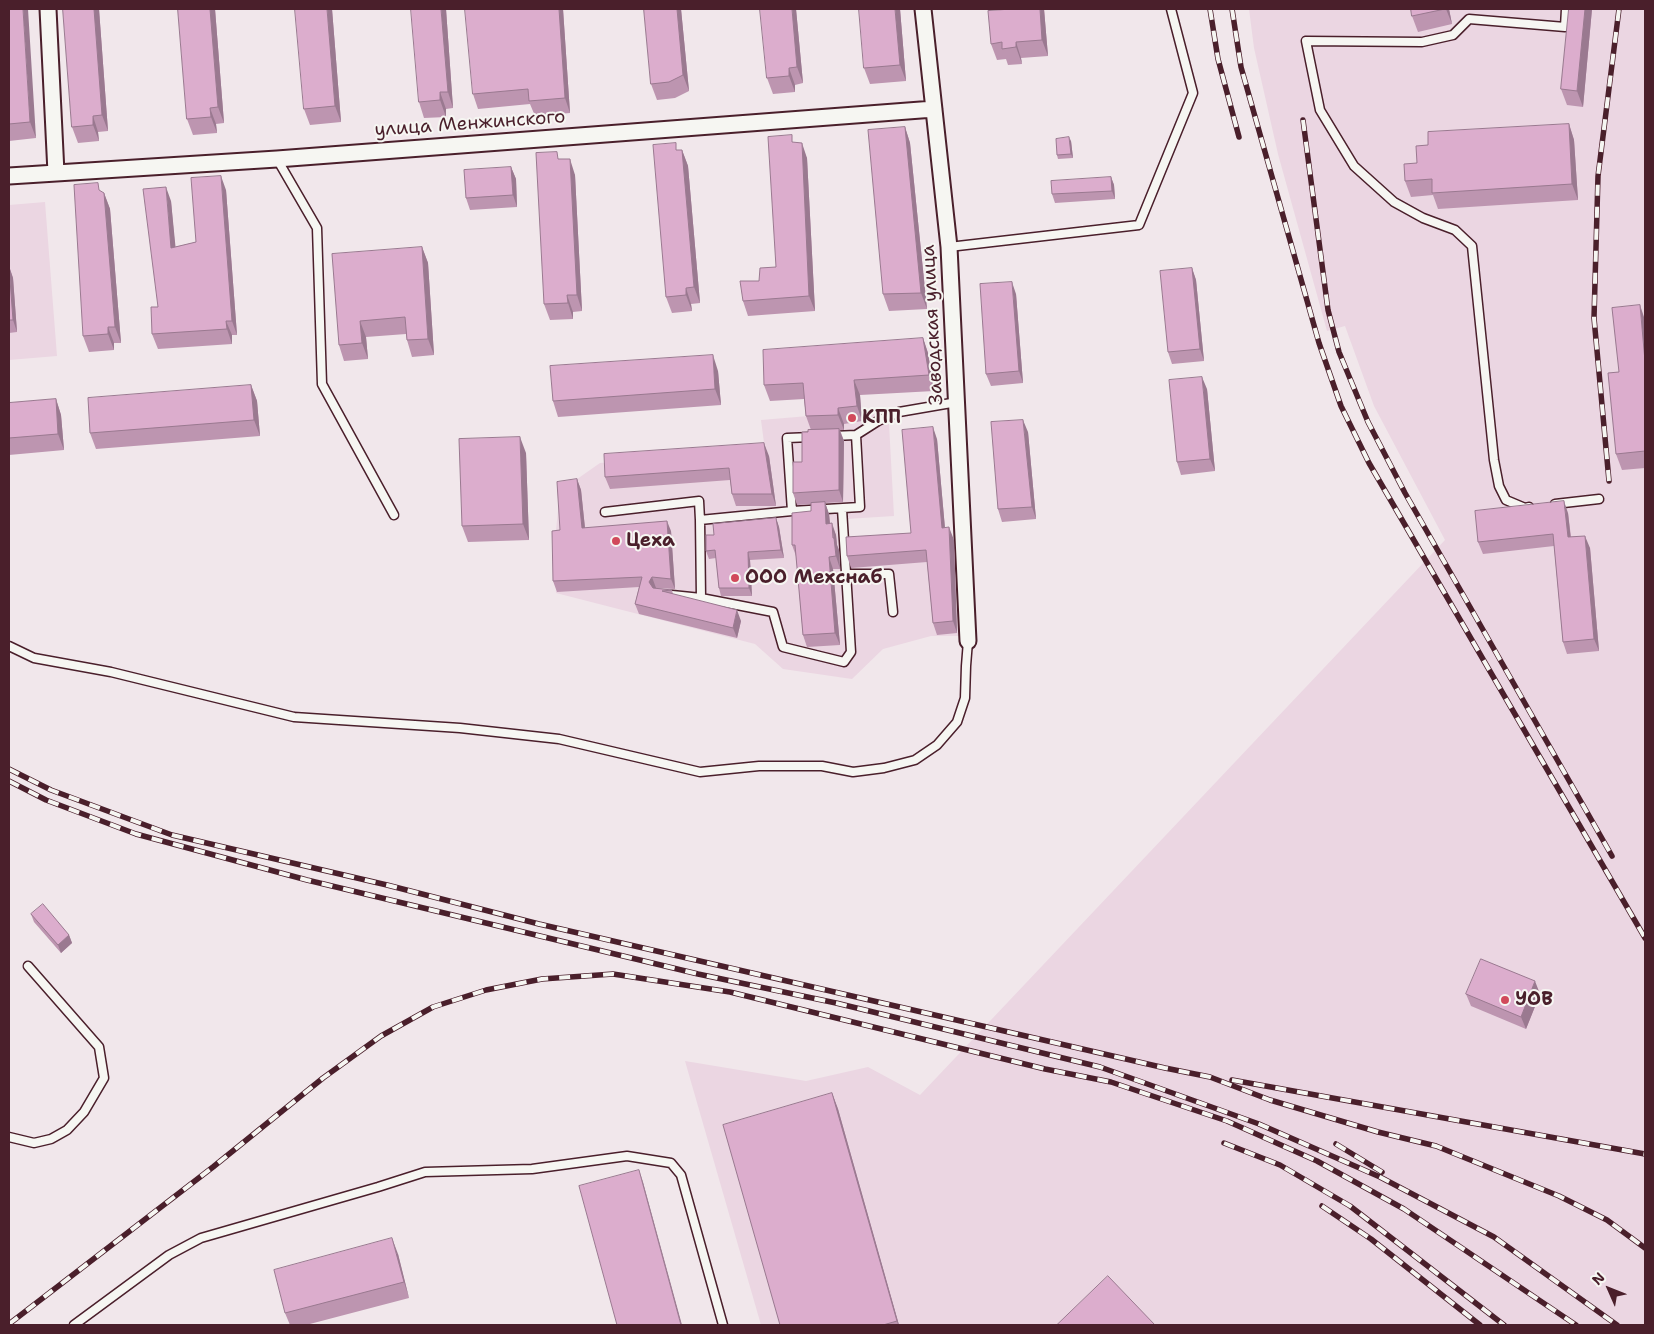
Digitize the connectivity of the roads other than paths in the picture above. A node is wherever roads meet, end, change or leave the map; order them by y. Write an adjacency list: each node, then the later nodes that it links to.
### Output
1 (48, 9): 7 (street)
2 (923, 9): 5 (street, Заводская улица)
3 (1171, 9): 9 (lane)
4 (1566, 9): 16 (lane)
5 (934, 110): 6 (street, улица Менжинского); 9 (street, Заводская улица)
6 (277, 159): 7 (street, улица Менжинского); 20 (lane)
7 (56, 172): 8 (street, улица Менжинского)
8 (9, 176)
9 (949, 247): 10 (street, Заводская улица)
10 (957, 402): 11 (lane); 26 (street, Заводская улица)
11 (856, 435): 12 (lane); 17 (lane)
12 (826, 436)
13 (817, 437): 18 (lane)
14 (1599, 500): 15 (lane)
15 (1544, 506)
16 (1534, 507)
17 (842, 509): 18 (lane); 22 (lane)
18 (792, 511): 21 (lane)
19 (604, 512): 21 (lane)
20 (394, 515)
21 (700, 520): 24 (lane)
22 (846, 574): 24 (lane); 25 (lane)
23 (666, 594): 24 (lane)
24 (702, 598)
25 (893, 612)
26 (968, 641): 27 (lane)
27 (9, 646)
28 (28, 966): 29 (lane)
29 (9, 1137)
30 (74, 1325): 31 (lane)
31 (724, 1325)

